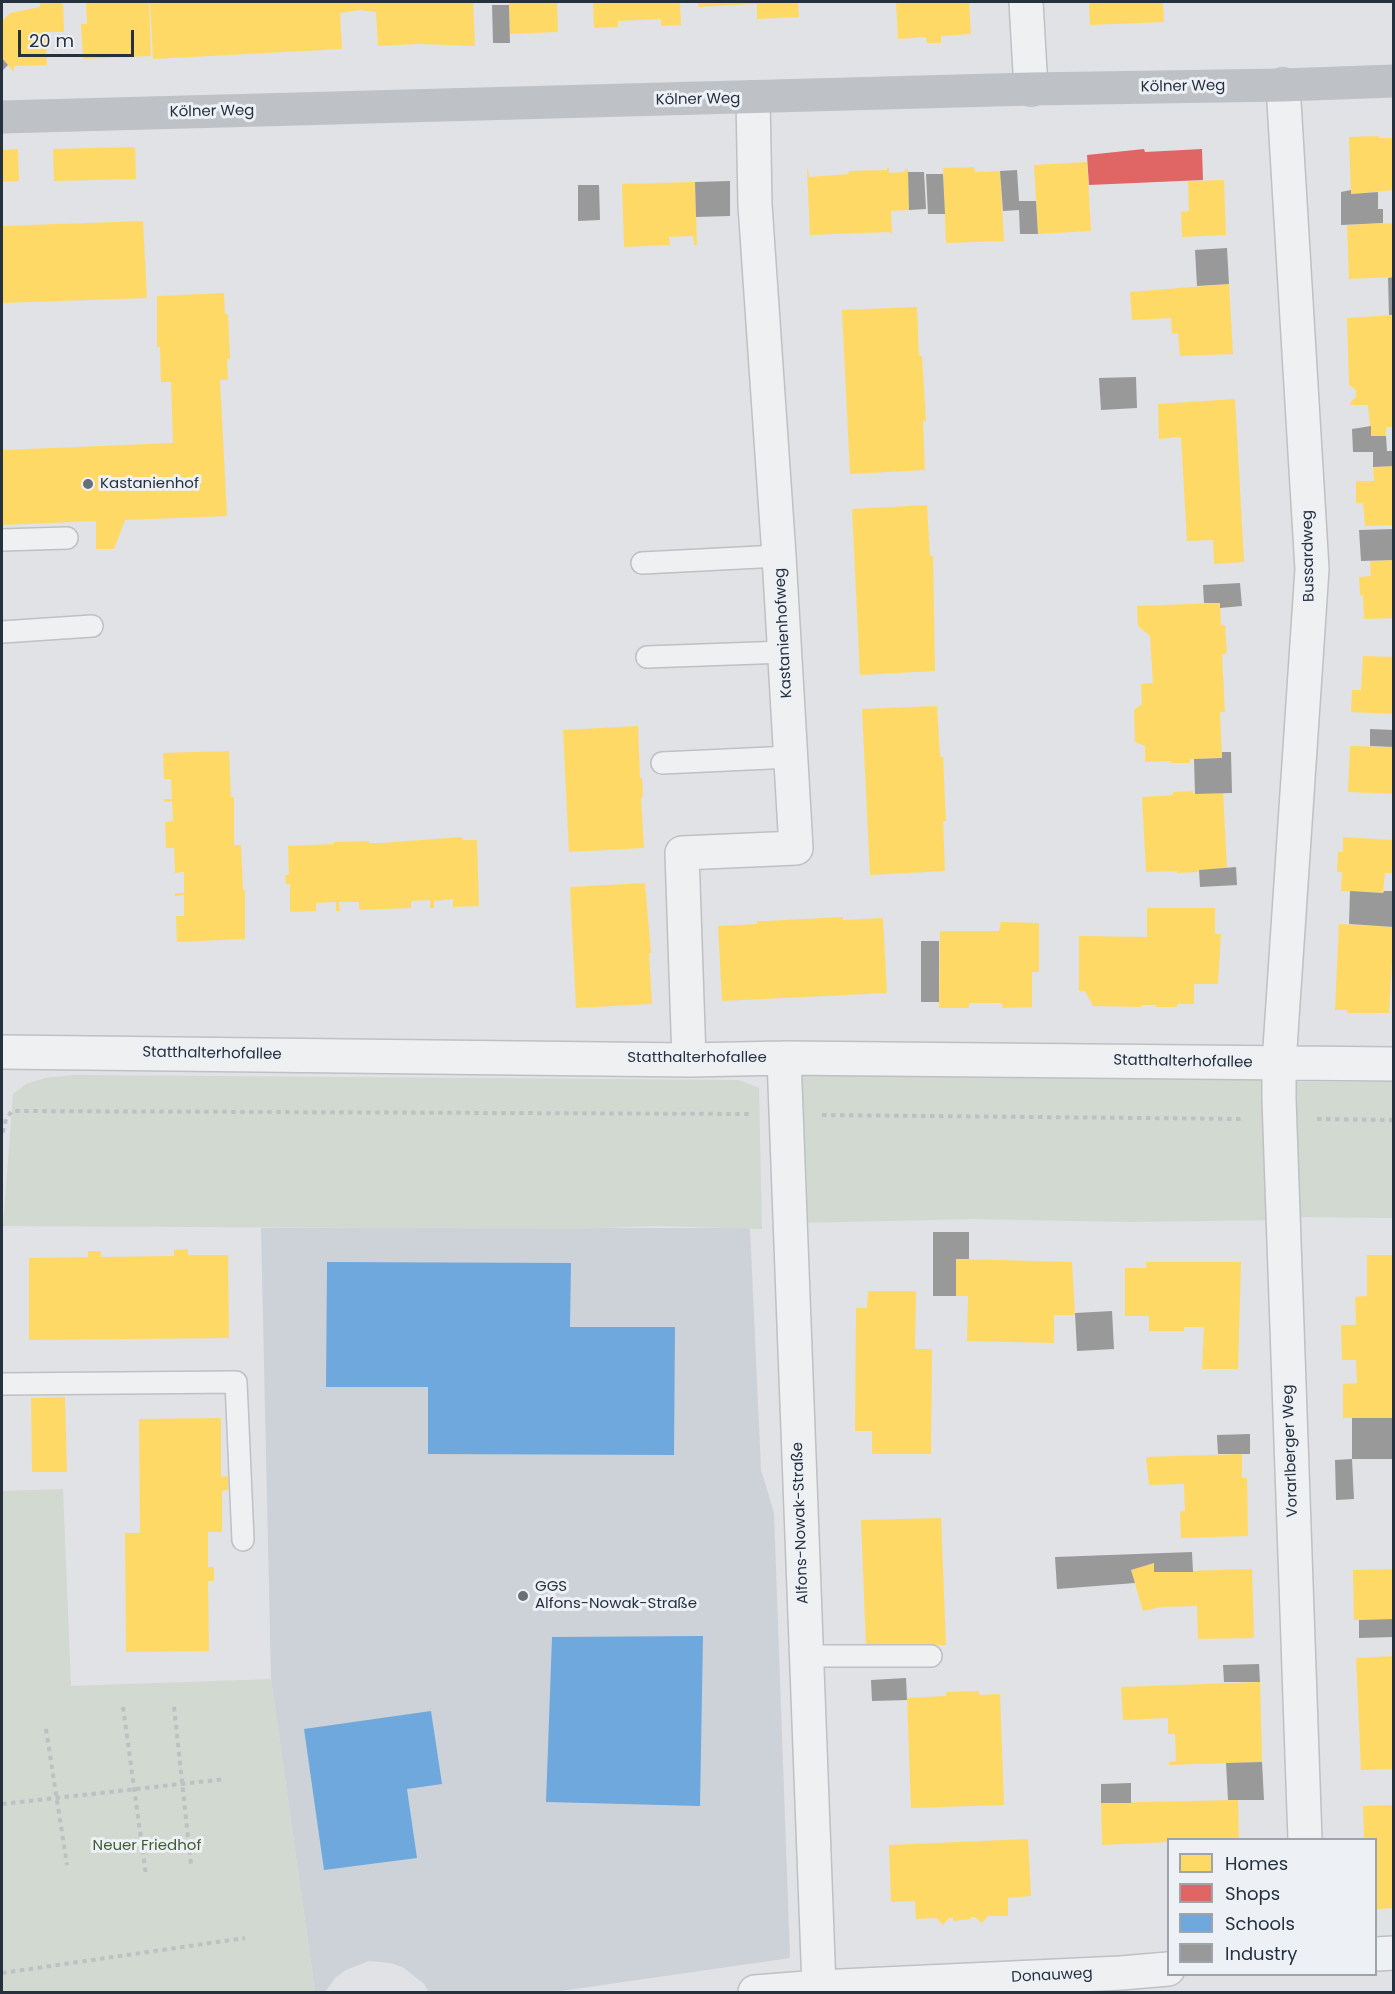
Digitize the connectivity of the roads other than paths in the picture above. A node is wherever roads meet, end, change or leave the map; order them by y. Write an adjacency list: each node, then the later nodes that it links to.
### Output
1 (1026, 2): 4 (street)
2 (1394, 81): 3 (street, Kölner Weg)
3 (1283, 85): 4 (street, Kölner Weg); 20 (street, Bussardweg)
4 (1031, 89): 5 (street, Kölner Weg)
5 (753, 98): 6 (street, Kölner Weg); 9 (street, Kastanienhofweg)
6 (2, 117)
7 (67, 538): 8 (lane)
8 (2, 540)
9 (779, 555): 10 (lane); 13 (street, Kastanienhofweg)
10 (642, 563)
11 (92, 626): 12 (lane)
12 (2, 632)
13 (785, 652): 14 (lane); 15 (street, Kastanienhofweg)
14 (647, 657)
15 (791, 757): 16 (lane); 19 (street, Kastanienhofweg)
16 (662, 763)
17 (2, 1052): 19 (street, Statthalterhofallee)
18 (784, 1058): 19 (street, Statthalterhofallee); 20 (street, Statthalterhofallee); 24 (street, Alfons-Nowak-Straße)
19 (689, 1060)
20 (1280, 1063): 21 (street, Statthalterhofallee); 26 (street, Vorarlberger Weg)
21 (1394, 1064)
22 (2, 1384): 23 (lane)
23 (243, 1540)
24 (806, 1656): 25 (lane); 30 (street, Alfons-Nowak-Straße)
25 (931, 1656)
26 (1305, 1838)
27 (1394, 1953): 28 (street)
28 (1377, 1954)
29 (1167, 1969): 30 (street, Donauweg)
30 (819, 1987): 31 (street, Donauweg)
31 (755, 1992)

